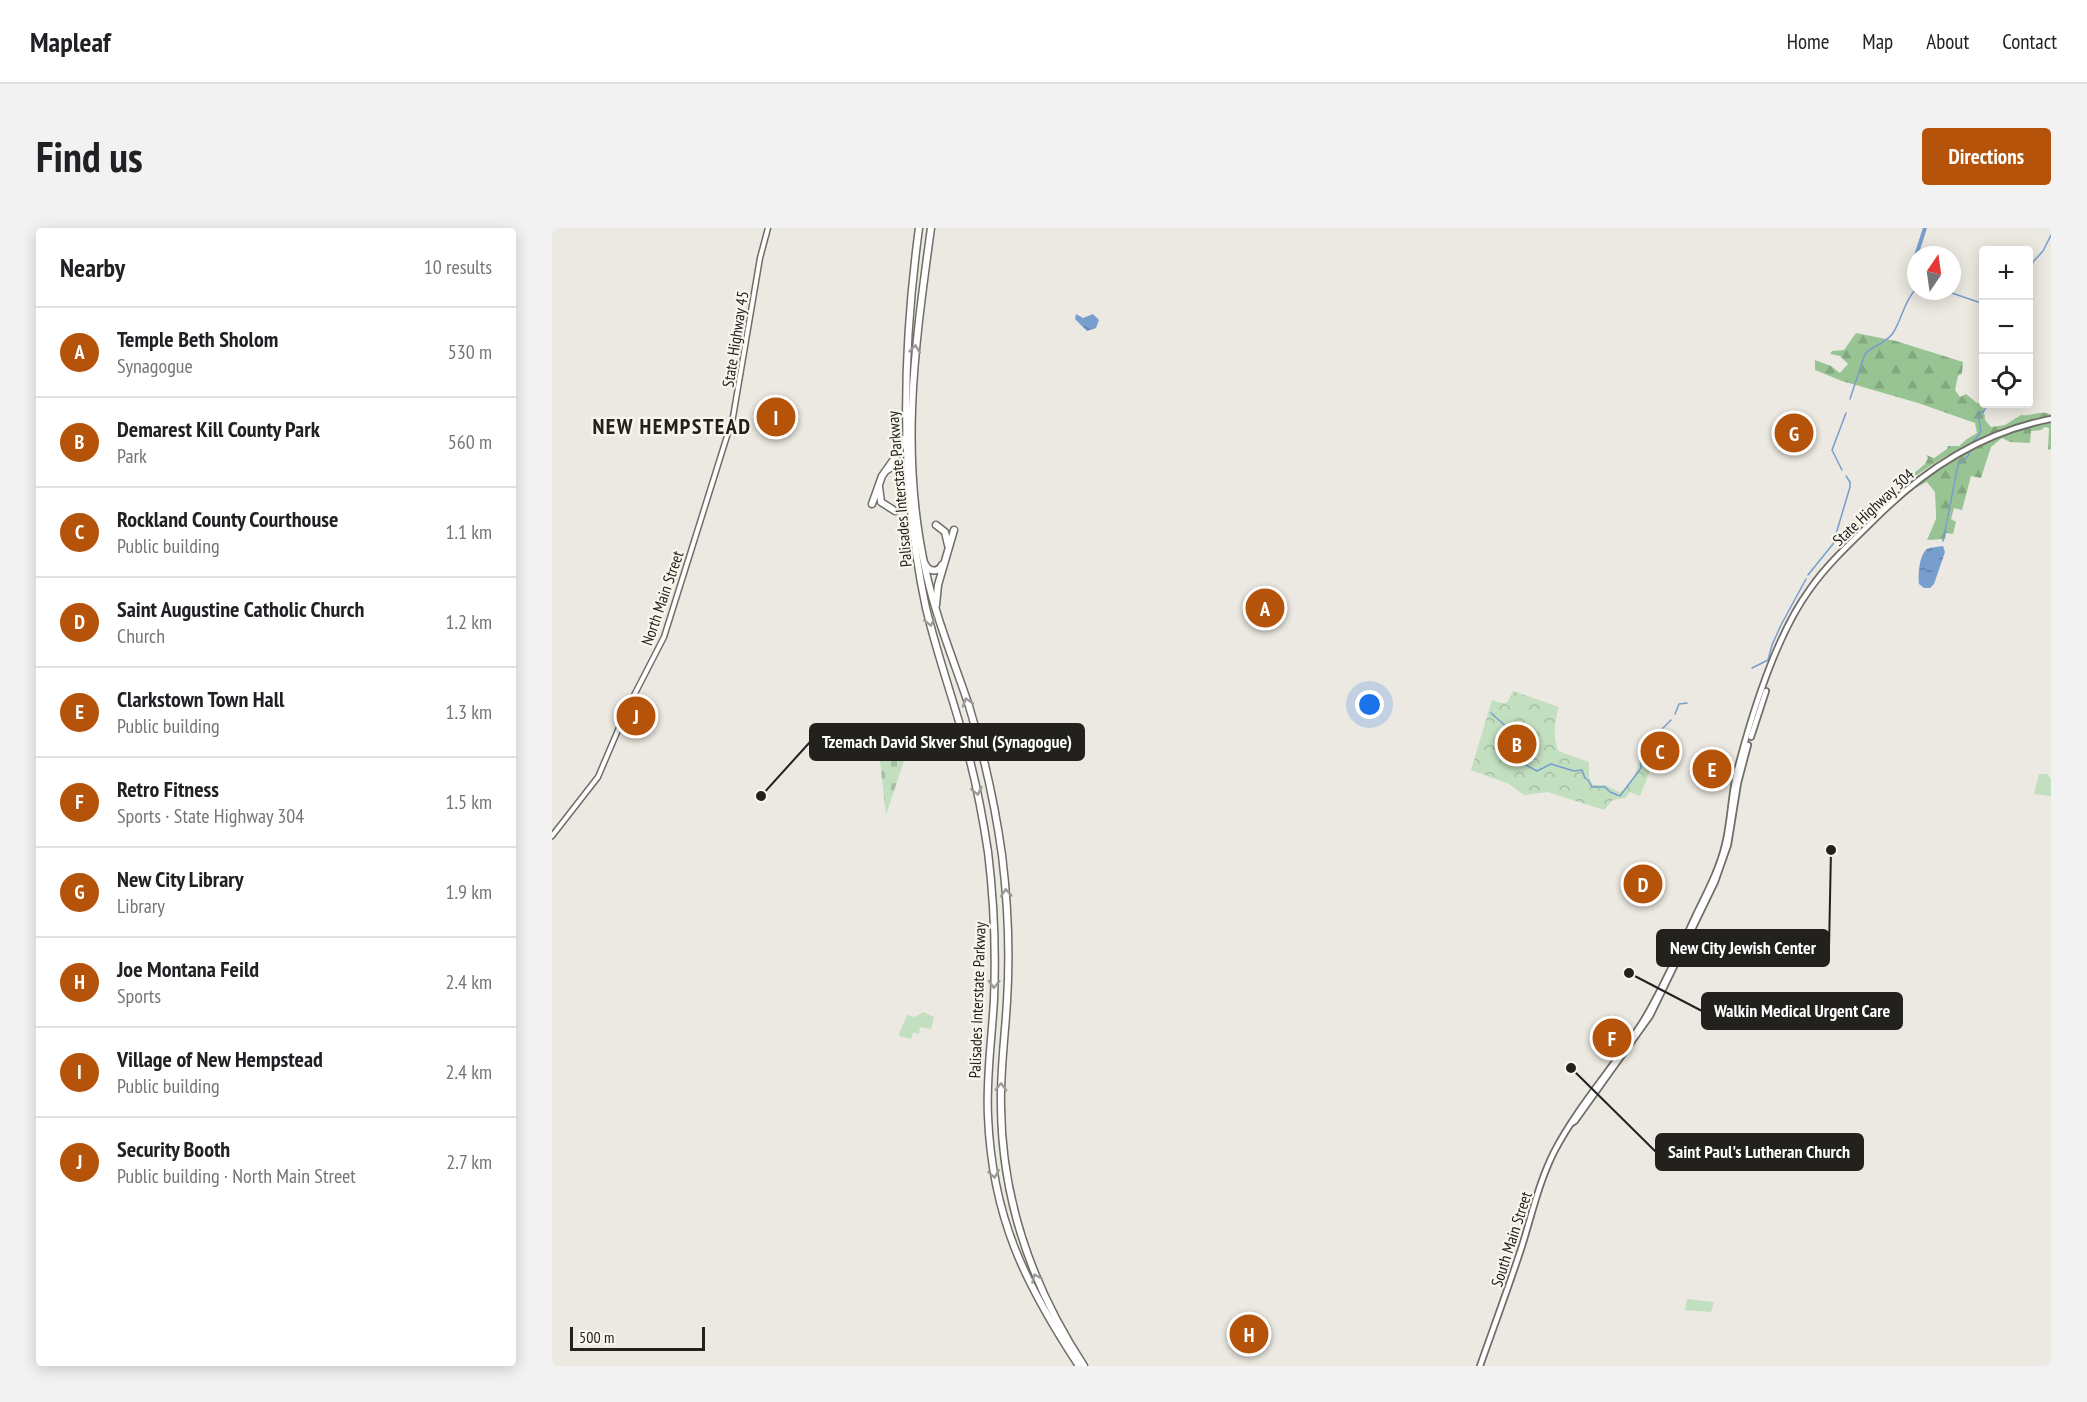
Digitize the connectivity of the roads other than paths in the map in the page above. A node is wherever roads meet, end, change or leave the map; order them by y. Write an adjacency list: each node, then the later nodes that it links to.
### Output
1 (768, 228): 6 (main road, State Highway 45)
2 (919, 228): 4 (highway, Palisades Interstate Parkway)
3 (931, 228): 8 (highway, Palisades Interstate Parkway, one-way to 3)
4 (906, 411): 7 (highway); 8 (highway, Palisades Interstate Parkway)
5 (2051, 419): 16 (main road, State Highway 304)
6 (722, 453): 15 (main road, North Main Street)
7 (879, 487): 8 (highway); 9 (highway)
8 (913, 509): 10 (highway, Palisades Interstate Parkway)
9 (895, 511)
10 (915, 524): 12 (highway, Palisades Interstate Parkway); 17 (highway, Palisades Interstate Parkway, one-way to 17)
11 (936, 525): 13 (highway)
12 (920, 541): 13 (highway); 14 (highway, Palisades Interstate Parkway)
13 (948, 545): 14 (highway)
14 (943, 632): 17 (highway, Palisades Interstate Parkway, one-way to 14)
15 (552, 836)
16 (1572, 1123): 18 (main road, South Main Street)
17 (1080, 1366)
18 (1480, 1366)

